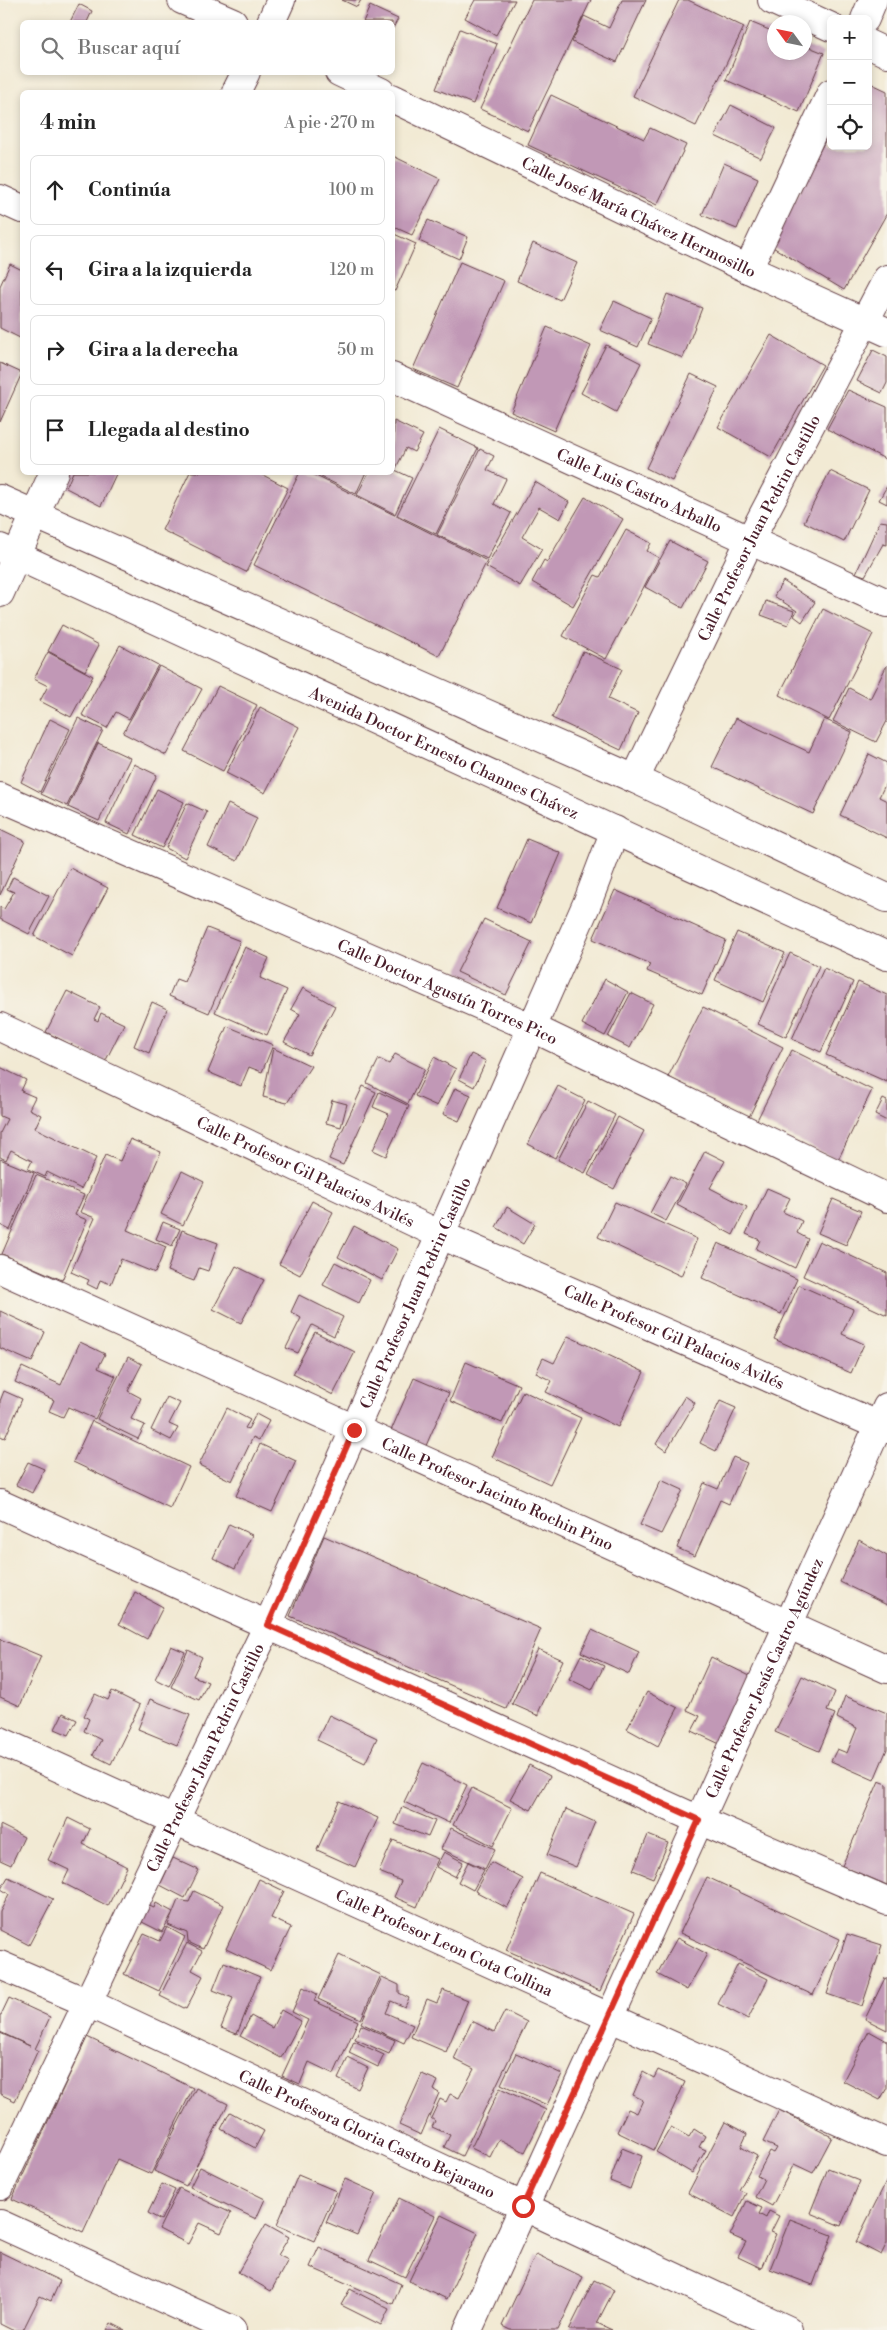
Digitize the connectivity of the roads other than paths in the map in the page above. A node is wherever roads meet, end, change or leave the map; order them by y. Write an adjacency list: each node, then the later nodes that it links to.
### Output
1 (182, 0): 6 (street)
2 (281, 0): 7 (street)
3 (772, 0): 8 (street)
4 (873, 0): 5 (street)
5 (867, 15)
6 (227, 20)
7 (272, 20)
8 (827, 25)
9 (872, 46): 10 (street)
10 (887, 53)
11 (244, 75): 13 (street)
12 (345, 75): 14 (street)
13 (237, 90)
14 (377, 90)
15 (395, 99): 19 (street, Calle José María Chávez Hermosillo)
16 (827, 101): 19 (street)
17 (0, 199): 18 (street)
18 (20, 208)
19 (748, 269): 21 (street, Calle José María Chávez Hermosillo)
20 (887, 279): 21 (street, Calle Profesor Juan Pedrin Castillo)
21 (876, 327): 26 (street, Calle Profesor Juan Pedrin Castillo)
22 (395, 378): 26 (street, Calle Luis Castro Arballo)
23 (53, 475): 25 (street)
24 (0, 499): 25 (street)
25 (35, 515): 27 (street); 30 (street)
26 (750, 540): 29 (street, Calle Luis Castro Arballo); 30 (street, Calle Profesor Juan Pedrin Castillo)
27 (9, 552): 28 (street); 32 (street, Avenida Doctor Ernesto Channes Chávez)
28 (0, 593)
29 (887, 603)
30 (635, 779): 33 (street)
31 (0, 797): 36 (street, Calle Doctor Agustín Torres Pico)
32 (615, 830): 34 (street, Avenida Doctor Ernesto Channes Chávez); 36 (street, Calle Profesor Juan Pedrin Castillo)
33 (887, 898)
34 (887, 956)
35 (0, 1027): 38 (street, Calle Profesor Gil Palacios Avilés)
36 (533, 1028): 37 (street, Calle Doctor Agustín Torres Pico); 38 (street, Calle Profesor Juan Pedrin Castillo)
37 (887, 1198)
38 (441, 1235): 40 (street, Calle Profesor Gil Palacios Avilés); 41 (street, Calle Profesor Juan Pedrin Castillo)
39 (0, 1269): 41 (street, Calle Profesor Jacinto Rochin Pino)
40 (884, 1420): 44 (street, Calle Profesor Jesús Castro Agúndez)
41 (354, 1430): 43 (street, Calle Profesor Juan Pedrin Castillo); 44 (street, Calle Profesor Jacinto Rochin Pino)
42 (0, 1504): 43 (street)
43 (268, 1625): 47 (street, Calle Profesor Juan Pedrin Castillo); 48 (street)
44 (788, 1626): 45 (street, Calle Profesor Jacinto Rochin Pino); 48 (street, Calle Profesor Jesús Castro Agúndez)
45 (887, 1669)
46 (0, 1741): 47 (street, Calle Profesor Leon Cota Collina)
47 (175, 1820): 51 (street, Calle Profesor Juan Pedrin Castillo); 52 (street, Calle Profesor Leon Cota Collina)
48 (699, 1820): 49 (street); 52 (street, Calle Profesor Jesús Castro Agúndez)
49 (887, 1901)
50 (0, 1965): 51 (street, Calle Profesora Gloria Castro Bejarano)
51 (88, 2003): 54 (street, Calle Profesor Juan Pedrin Castillo); 55 (street, Calle Profesora Gloria Castro Bejarano)
52 (610, 2016): 53 (street, Calle Profesor Leon Cota Collina); 55 (street, Calle Profesor Jesús Castro Agúndez)
53 (887, 2143)
54 (0, 2186)
55 (523, 2206): 58 (street, Calle Profesor Jesús Castro Agúndez); 59 (street, Calle Profesora Gloria Castro Bejarano)
56 (0, 2224): 57 (street)
57 (232, 2330)
58 (468, 2330)
59 (788, 2330)

